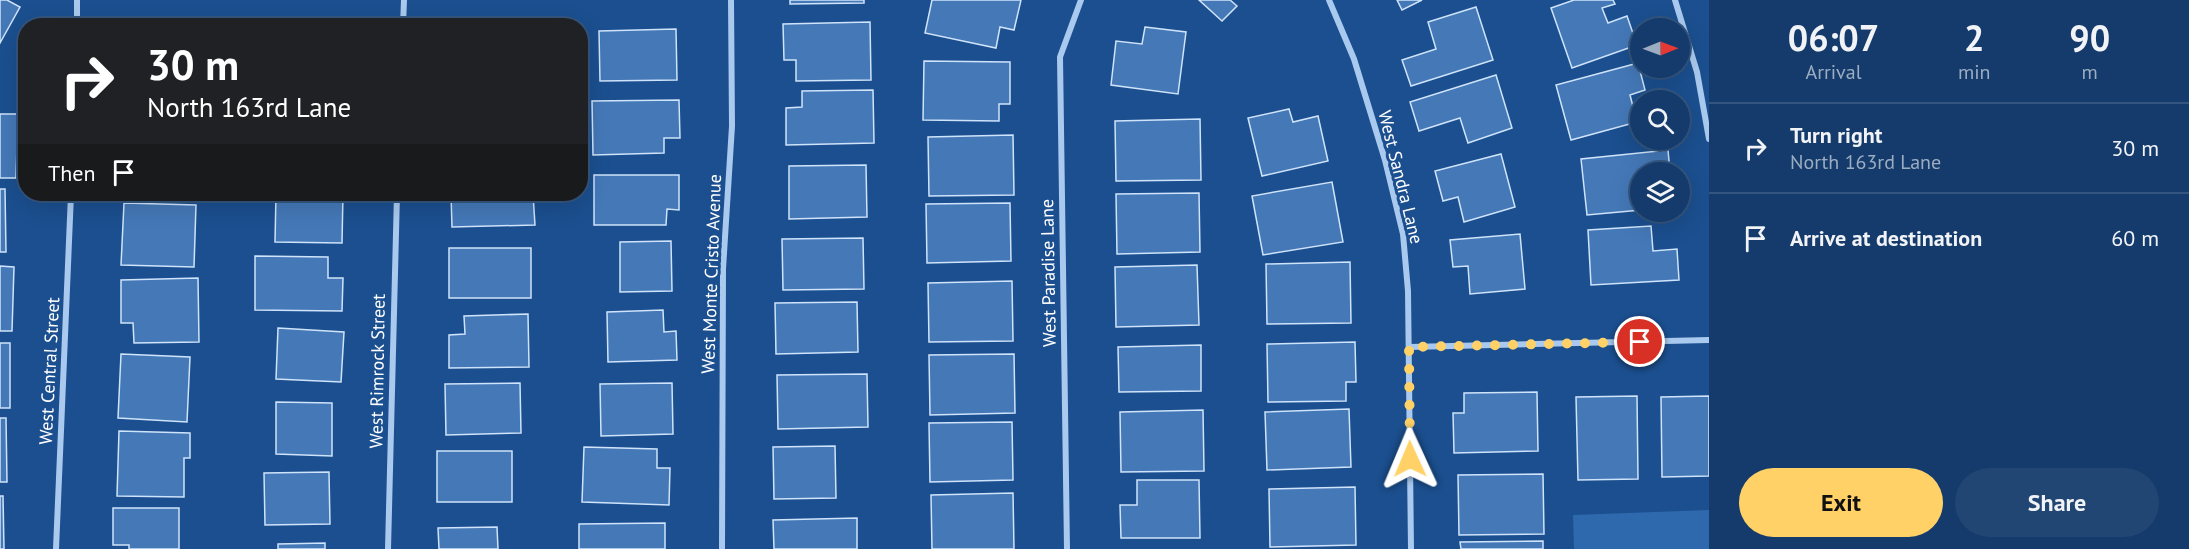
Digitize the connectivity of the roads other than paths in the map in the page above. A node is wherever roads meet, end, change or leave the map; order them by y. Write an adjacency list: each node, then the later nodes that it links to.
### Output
1 (77, 0): 7 (street)
2 (404, 0): 8 (street)
3 (731, 0): 16 (street, West Monte Cristo Avenue)
4 (1081, 0): 17 (street, West Paradise Lane)
5 (1329, 0): 13 (street, West Sandra Lane)
6 (1675, 0): 9 (street)
7 (77, 18)
8 (403, 18)
9 (1709, 139)
10 (71, 201): 14 (street, West Central Street)
11 (397, 201): 15 (street, West Rimrock Street)
12 (1709, 340): 13 (street)
13 (1409, 347): 18 (street, West Sandra Lane)
14 (56, 549)
15 (388, 549)
16 (722, 549)
17 (1067, 549)
18 (1411, 549)

